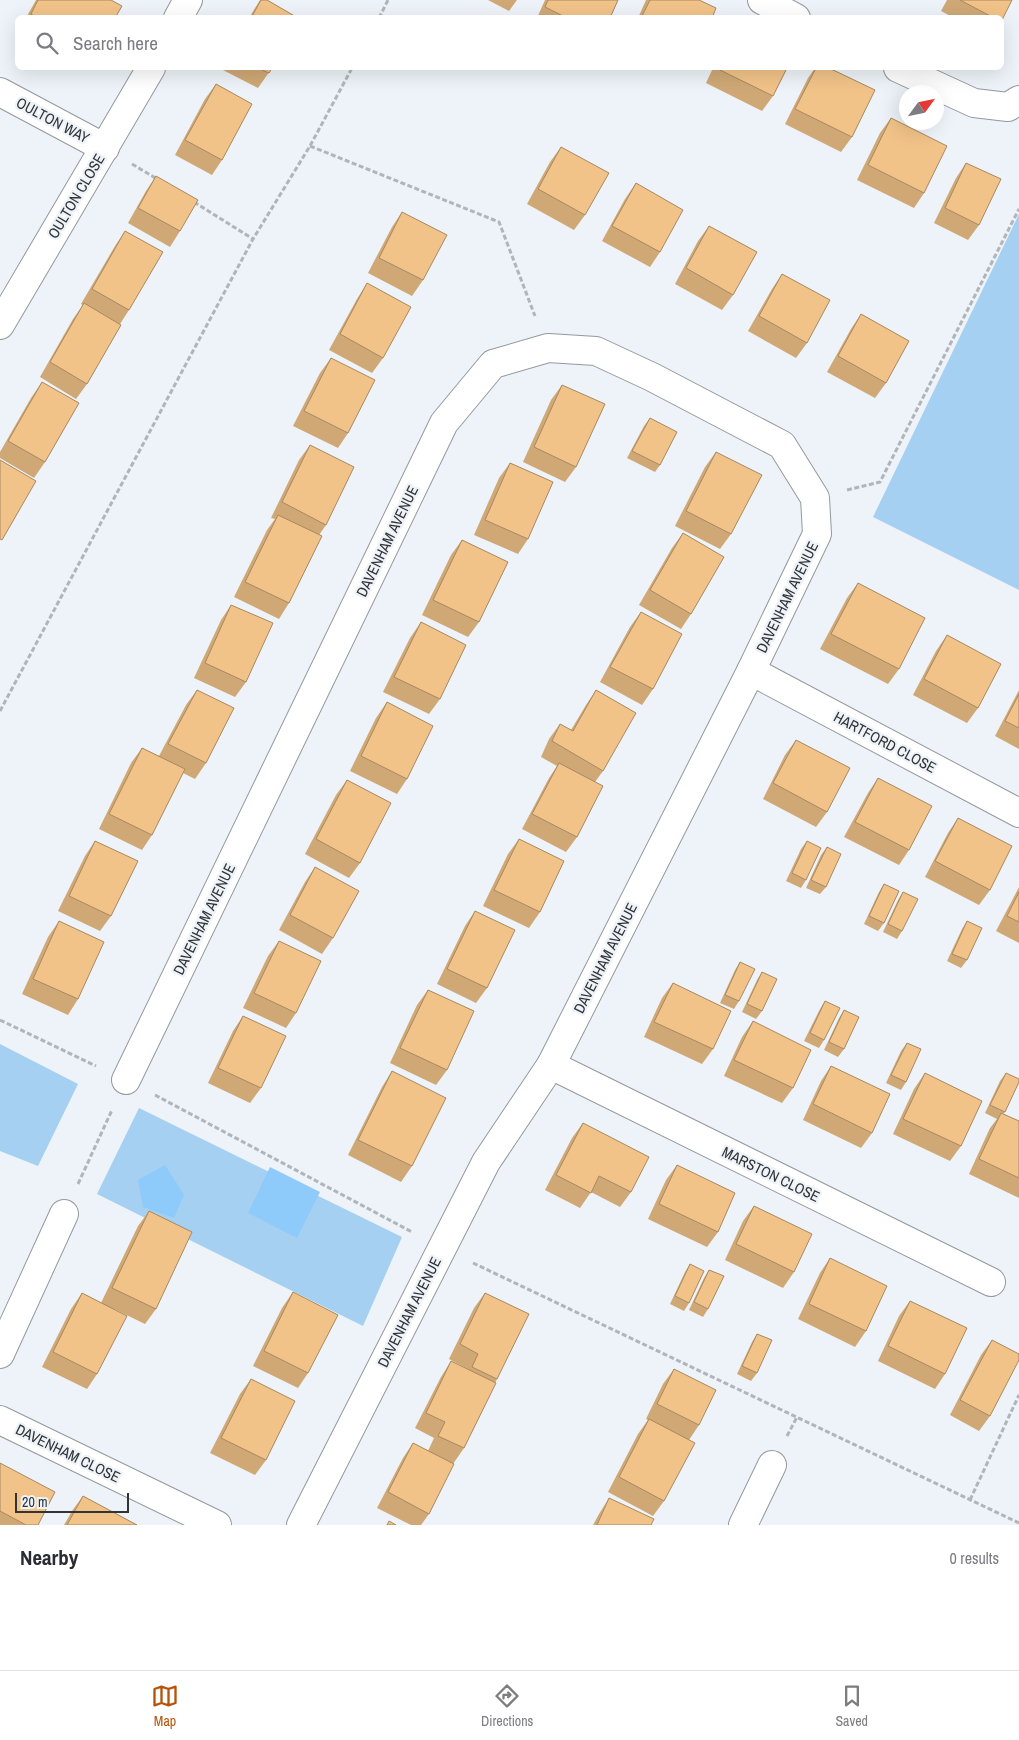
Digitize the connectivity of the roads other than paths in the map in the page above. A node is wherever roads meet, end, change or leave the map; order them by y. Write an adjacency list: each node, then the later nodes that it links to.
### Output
1 (188, 0): 3 (street)
2 (762, 0): 4 (street)
3 (180, 15)
4 (790, 15)
5 (150, 70): 9 (street, OULTON CLOSE)
6 (902, 70): 8 (street)
7 (0, 92): 9 (street, OULTON WAY)
8 (1014, 104)
9 (105, 148): 10 (street, OULTON CLOSE)
10 (0, 324)
11 (751, 671): 12 (street, HARTFORD CLOSE); 13 (street, DAVENHAM AVENUE); 14 (street, DAVENHAM AVENUE)
12 (1019, 813)
13 (551, 1065): 16 (street, MARSTON CLOSE); 21 (street, DAVENHAM AVENUE)
14 (126, 1080)
15 (64, 1214): 17 (street)
16 (991, 1282)
17 (0, 1354)
18 (0, 1420): 20 (street, DAVENHAM CLOSE)
19 (772, 1465): 22 (street)
20 (217, 1525)
21 (301, 1525)
22 (743, 1525)

